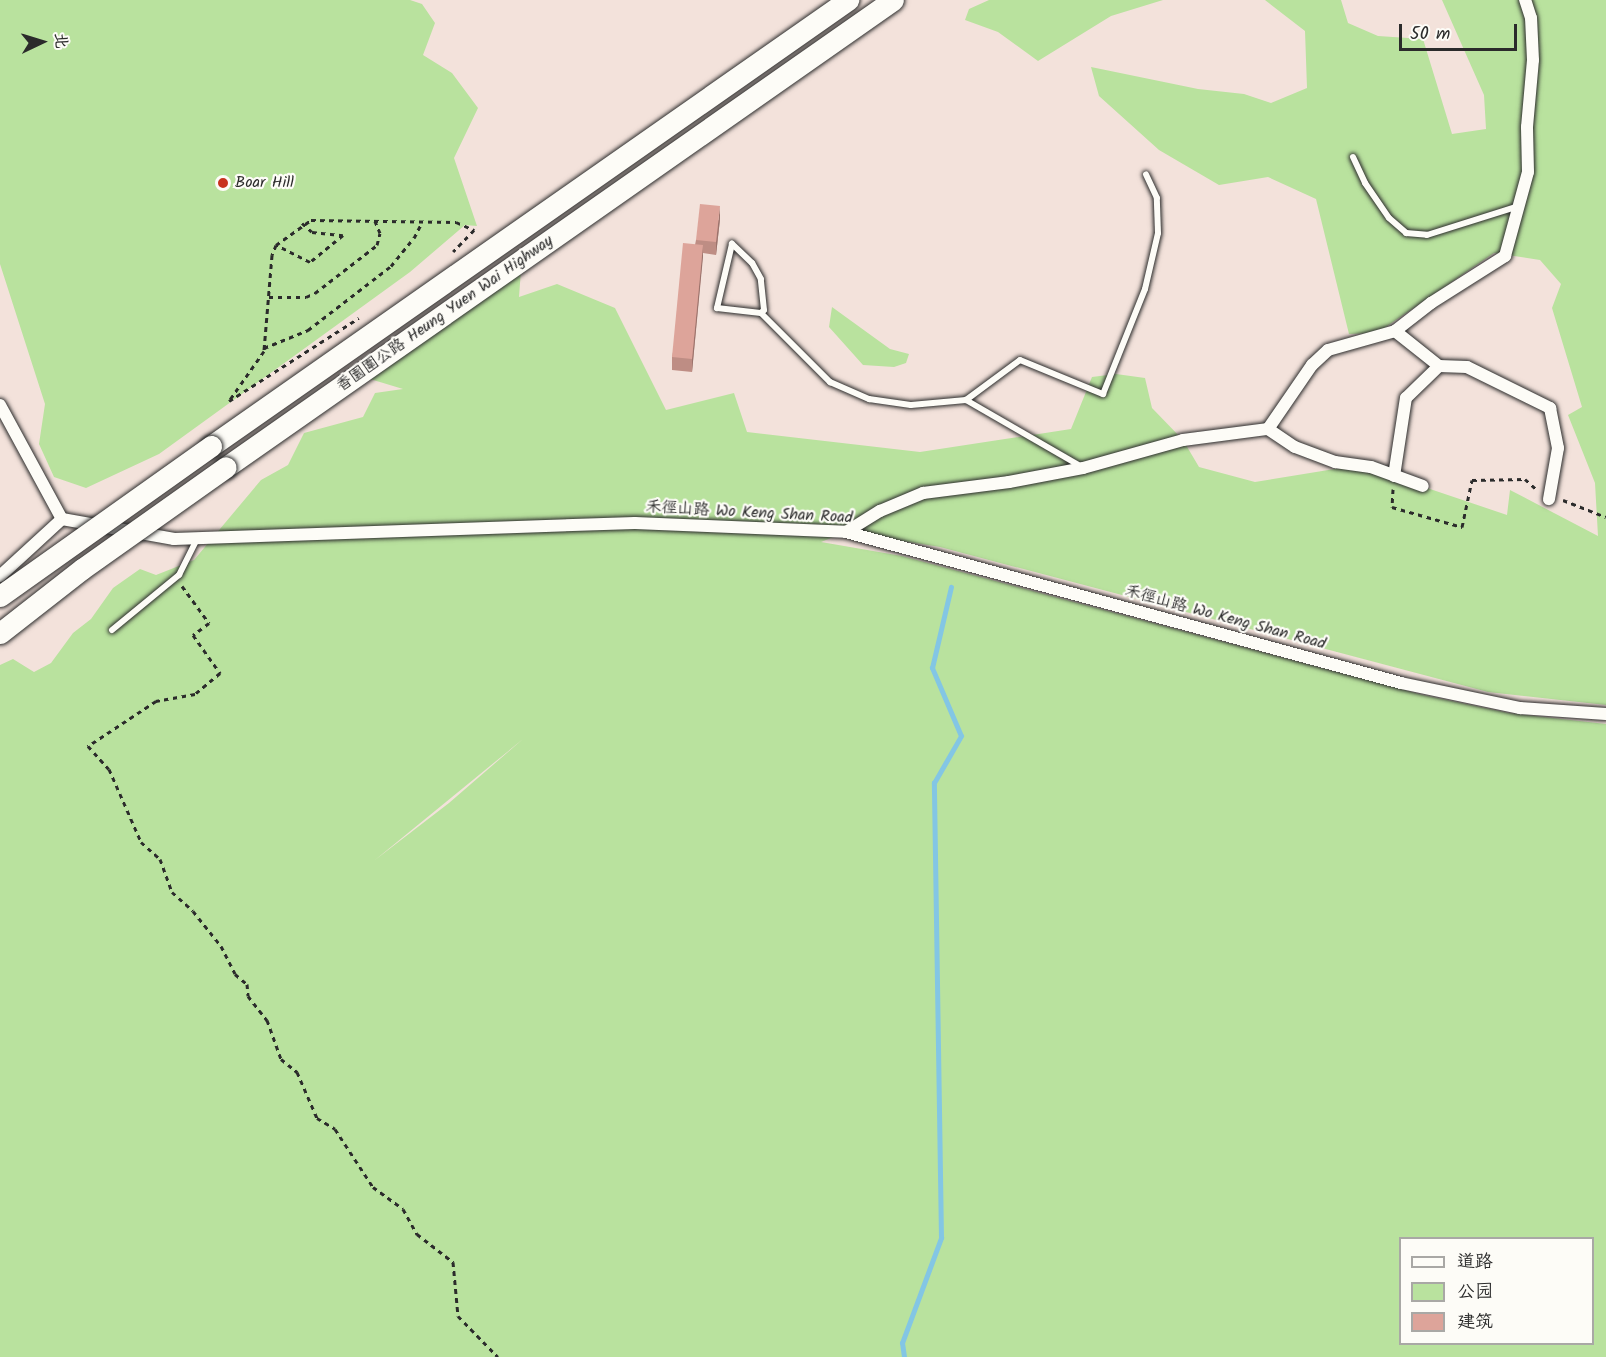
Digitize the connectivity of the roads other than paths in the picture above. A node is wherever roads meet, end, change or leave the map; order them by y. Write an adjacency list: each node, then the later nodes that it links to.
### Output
1 (848, 0): 21 (highway, 香園圍公路 Heung Yuen Wai Highway, bridge)
2 (893, 0): 23 (highway, 香園圍公路 Heung Yuen Wai Highway, bridge)
3 (1525, 0): 6 (street)
4 (1353, 157): 6 (lane)
5 (1146, 174): 10 (lane)
6 (1520, 206): 8 (street)
7 (761, 313): 7 (lane); 10 (lane)
8 (1395, 331): 9 (street); 12 (street)
9 (1439, 366): 14 (street); 16 (street)
10 (966, 400): 13 (lane)
11 (0, 405): 17 (street)
12 (1268, 429): 13 (street); 14 (street)
13 (1083, 468): 18 (street)
14 (1394, 476): 15 (street)
15 (1423, 486)
16 (1548, 499)
17 (62, 519): 19 (street, 禾徑山路 Wo Keng Shan Road); 20 (street)
18 (846, 532): 19 (street, 禾徑山路 Wo Keng Shan Road); 24 (street, 禾徑山路 Wo Keng Shan Road)
19 (197, 539): 22 (lane)
20 (0, 576)
21 (0, 596)
22 (112, 630)
23 (0, 633)
24 (1606, 714)

